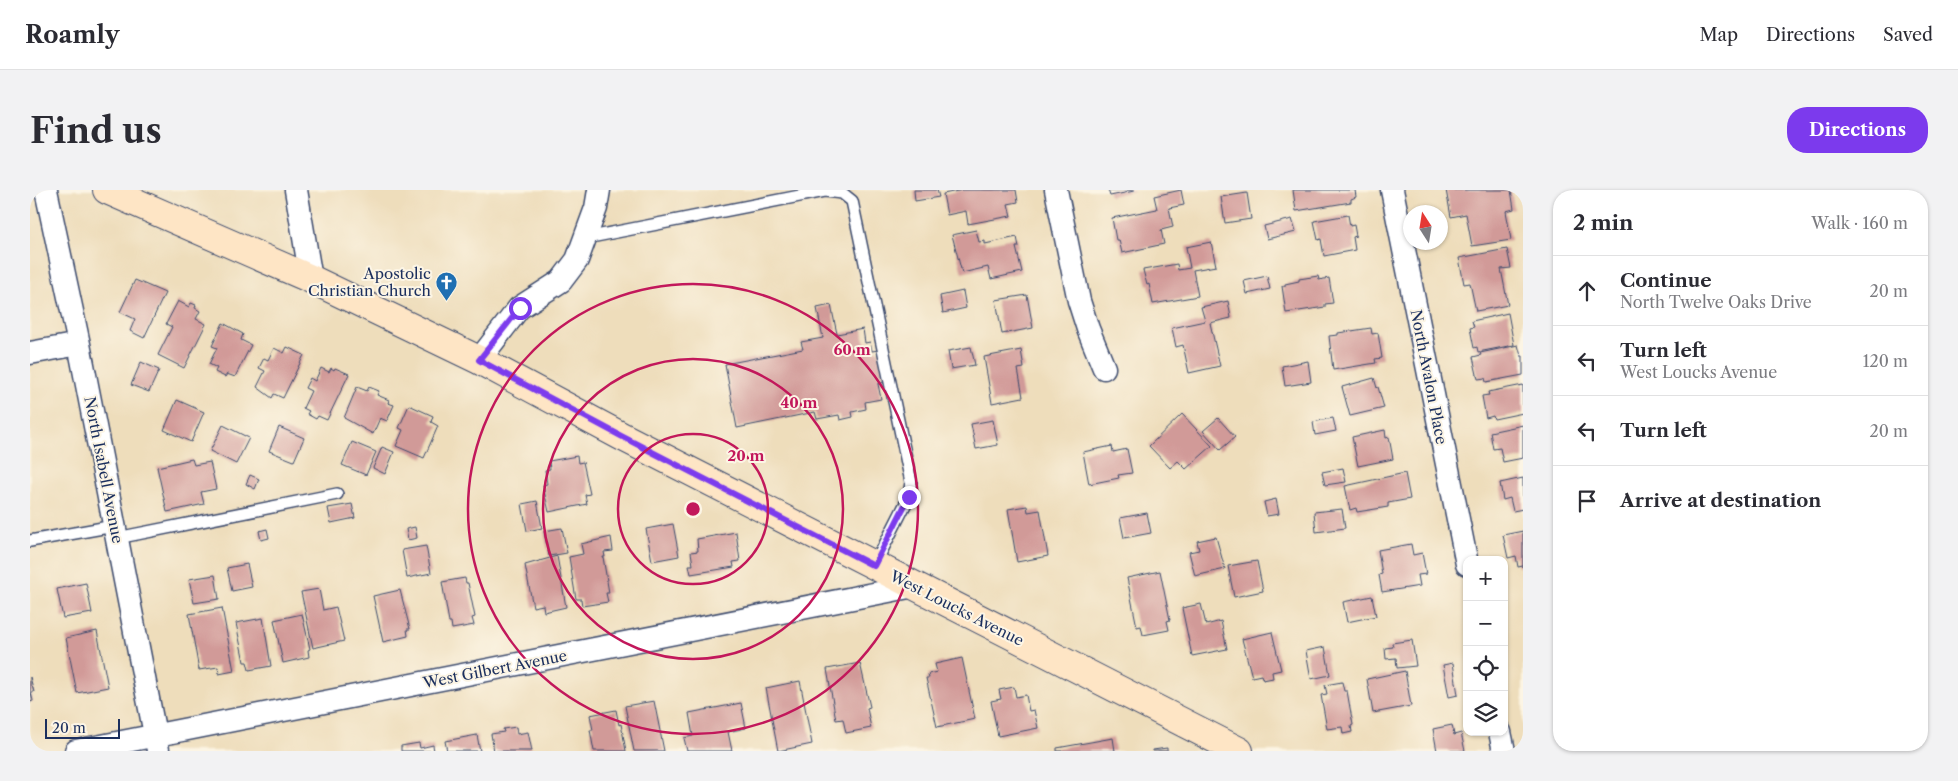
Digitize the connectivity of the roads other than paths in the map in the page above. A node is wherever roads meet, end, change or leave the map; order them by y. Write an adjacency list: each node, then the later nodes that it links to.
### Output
1 (46, 190): 9 (street, North Isabell Avenue)
2 (107, 190): 8 (street, West Loucks Avenue)
3 (296, 190): 8 (street)
4 (599, 190): 7 (street)
5 (1056, 190): 12 (street)
6 (1392, 190): 16 (street, North Avalon Place)
7 (586, 238): 11 (street); 17 (lane)
8 (311, 279): 11 (street, West Loucks Avenue)
9 (79, 344): 10 (street); 14 (street, North Isabell Avenue)
10 (30, 353)
11 (479, 360): 17 (street, West Loucks Avenue)
12 (1104, 368)
13 (337, 494): 14 (lane)
14 (116, 532): 15 (lane); 20 (street, North Isabell Avenue)
15 (30, 541)
16 (1465, 556)
17 (874, 566): 18 (street, West Loucks Avenue)
18 (914, 586): 20 (street, West Gilbert Avenue); 22 (street, West Loucks Avenue)
19 (1501, 736): 23 (street)
20 (156, 744): 21 (street, West Gilbert Avenue)
21 (76, 751)
22 (1239, 751)
23 (1504, 751)

